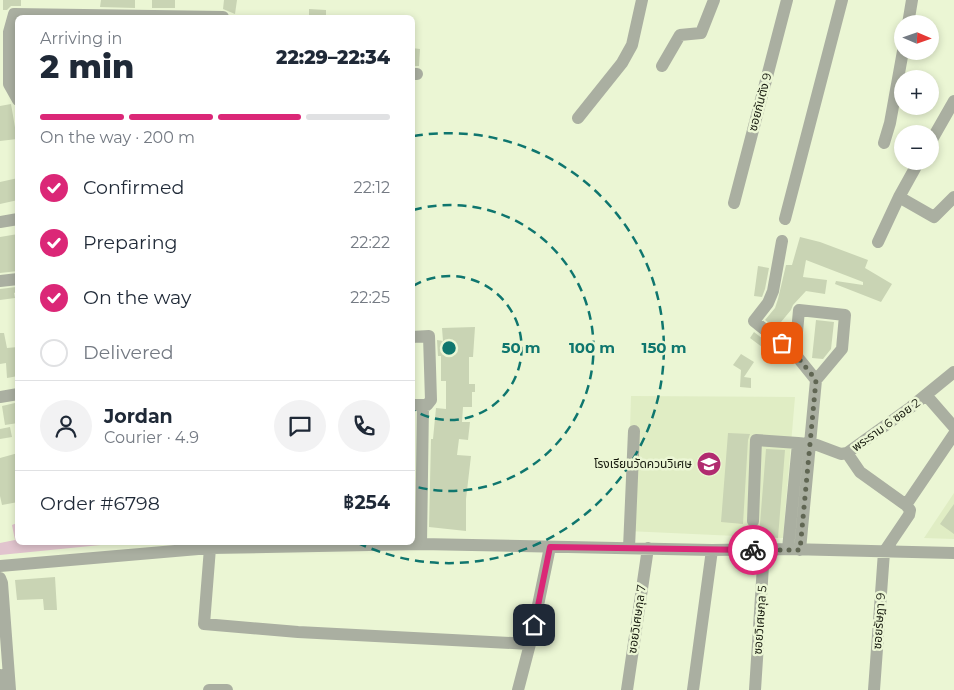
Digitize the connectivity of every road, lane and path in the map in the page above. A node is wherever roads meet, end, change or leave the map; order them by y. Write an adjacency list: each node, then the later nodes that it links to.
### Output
1 (642, 0): 12 (street)
2 (714, 0): 9 (street)
3 (787, 0): 18 (street, ซอยกันตัง 9)
4 (842, 0): 19 (street)
5 (912, 0): 7 (street)
6 (66, 15): 10 (street)
7 (910, 15)
8 (901, 60): 14 (street)
9 (662, 66)
10 (9, 85)
11 (954, 102): 13 (street)
12 (578, 118)
13 (939, 128)
14 (884, 143)
15 (915, 170): 17 (street)
16 (954, 196): 17 (street)
17 (899, 197): 23 (street)
18 (734, 204)
19 (785, 219)
20 (15, 220): 21 (street)
21 (0, 222)
22 (782, 241): 27 (street)
23 (878, 242)
24 (15, 280): 25 (street)
25 (0, 282)
26 (415, 337): 33 (street)
27 (795, 354): 29 (street); 29 (street)
28 (954, 372): 31 (street, พระราม 6 ซอย 2)
29 (816, 380): 37 (street)
30 (15, 394): 32 (street)
31 (926, 395): 34 (street); 38 (street, พระราม 6 ซอย 2)
32 (0, 397)
33 (418, 405): 39 (street)
34 (954, 427)
35 (634, 431): 48 (street)
36 (954, 434): 40 (street)
37 (805, 444): 38 (street, พระราม 6 ซอย 2); 41 (street, พระราม 6 ซอย 2); 52 (street)
38 (848, 453): 40 (street)
39 (418, 462): 43 (street)
40 (906, 505): 53 (street)
41 (753, 521)
42 (415, 544): 43 (street)
43 (421, 544): 46 (street)
44 (241, 545): 47 (street)
45 (194, 546): 47 (street); 55 (street)
46 (550, 547): 48 (street); 57 (street)
47 (210, 548): 57 (street)
48 (629, 548): 49 (street)
49 (648, 548): 50 (street); 64 (street, ซอยวิเศษกุล 7)
50 (712, 550): 51 (street); 65 (street)
51 (764, 550): 52 (street); 66 (street, ซอยวิเศษกุล 5)
52 (794, 550): 53 (street)
53 (884, 552): 54 (street); 67 (street, ซอยรัษฎา 9)
54 (954, 553)
55 (0, 566)
56 (0, 578): 60 (street)
57 (530, 644): 63 (street)
58 (0, 676): 59 (street)
59 (2, 690)
60 (10, 690)
61 (209, 690): 62 (street)
62 (225, 690)
63 (518, 690)
64 (627, 690)
65 (693, 690)
66 (755, 690)
67 (874, 690)

